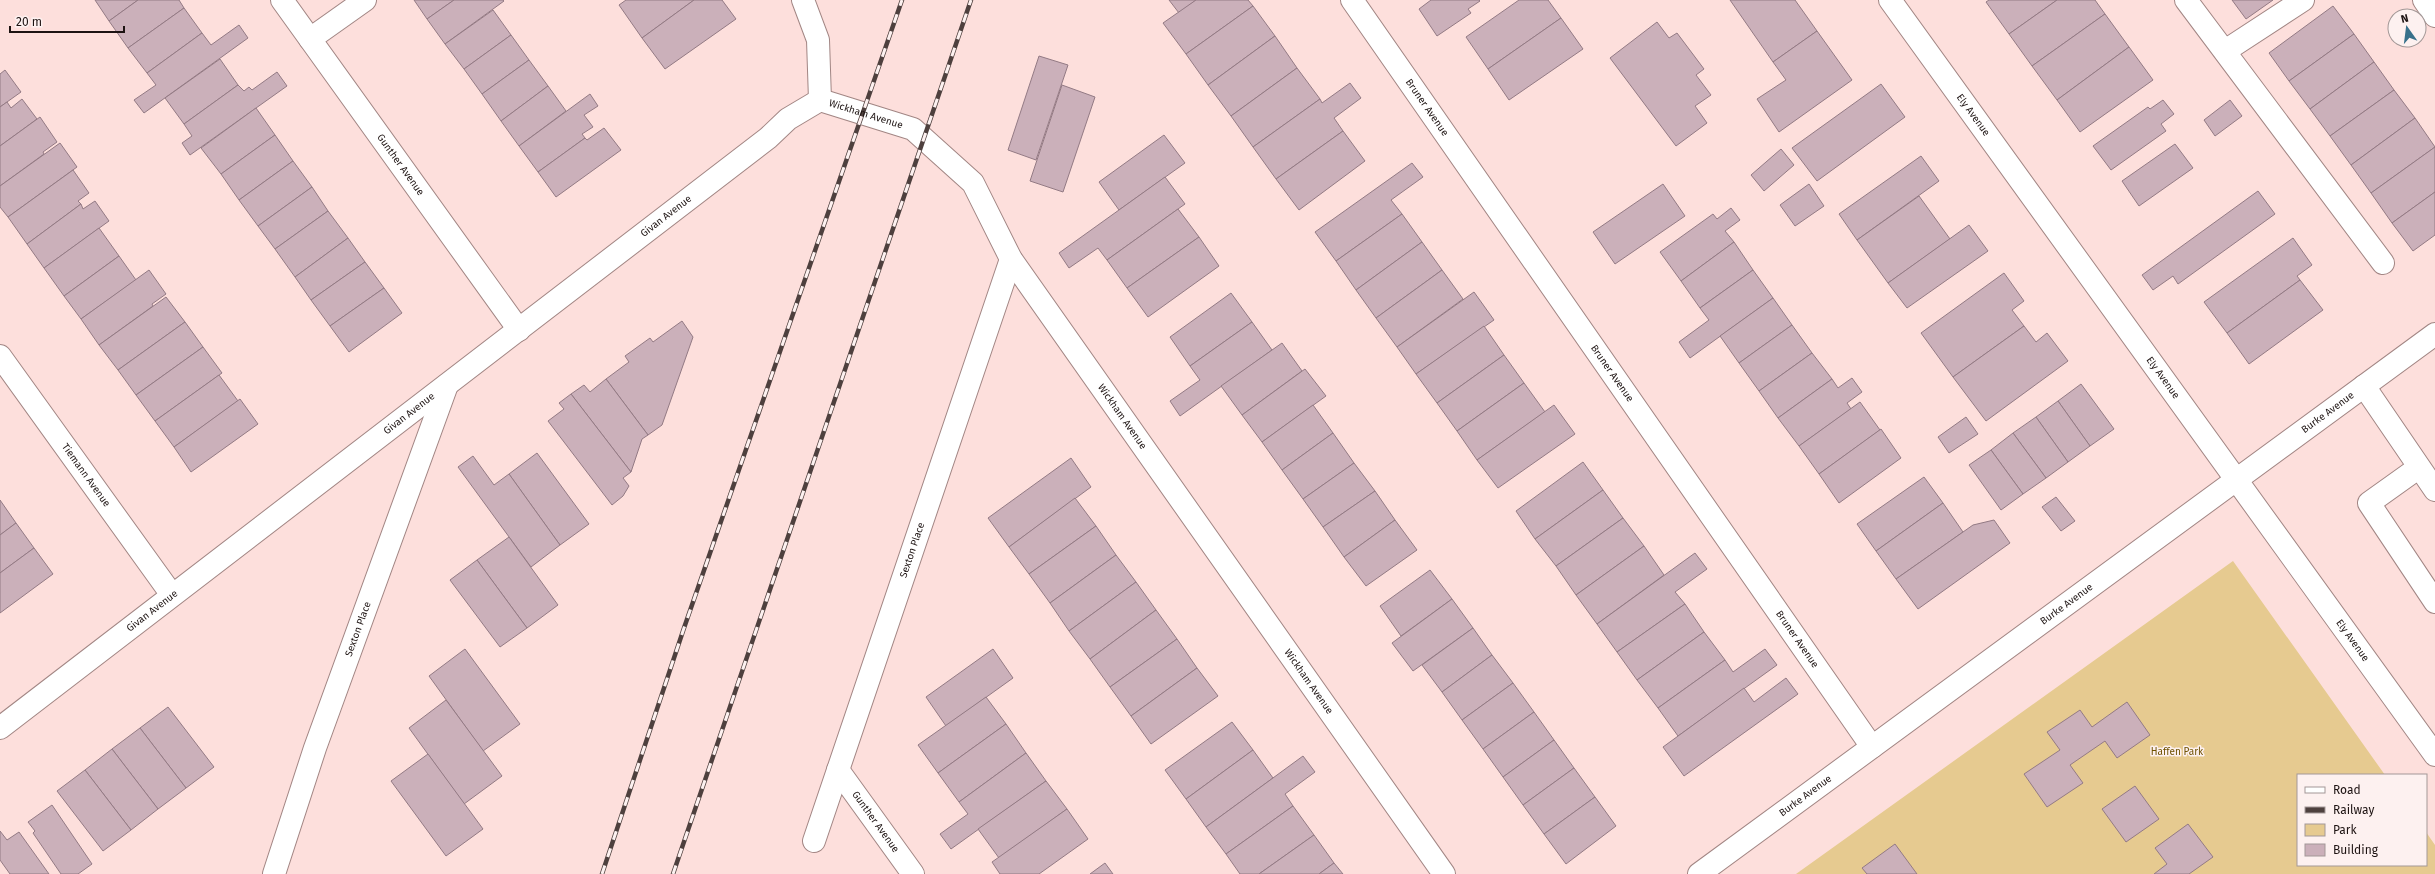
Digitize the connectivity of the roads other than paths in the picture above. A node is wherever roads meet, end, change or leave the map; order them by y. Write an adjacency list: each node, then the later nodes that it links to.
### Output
1 (282, 0): 10 (street, Gunther Avenue)
2 (365, 0): 10 (street)
3 (803, 0): 12 (street, Wickham Avenue)
4 (1352, 0): 26 (street, Bruner Avenue)
5 (1890, 0): 21 (street, Ely Avenue)
6 (2186, 0): 11 (street)
7 (2303, 0): 11 (street)
8 (2424, 0): 9 (street)
9 (2435, 16)
10 (310, 39): 15 (street, Gunther Avenue)
11 (2225, 52): 14 (street)
12 (820, 100): 13 (street, Wickham Avenue); 15 (street, Givan Avenue)
13 (1011, 259): 28 (street, Sexton Place); 32 (street, Wickham Avenue)
14 (2383, 263)
15 (519, 330): 18 (street, Givan Avenue)
16 (2435, 334): 19 (street, Burke Avenue)
17 (0, 356): 23 (street, Tiemann Avenue)
18 (447, 385): 23 (street, Givan Avenue); 30 (street, Sexton Place)
19 (2364, 386): 20 (street); 21 (street, Burke Avenue)
20 (2418, 468): 22 (street); 24 (street)
21 (2237, 480): 26 (street, Burke Avenue); 27 (street, Ely Avenue)
22 (2435, 490)
23 (172, 595): 25 (street, Givan Avenue)
24 (2435, 602)
25 (0, 728)
26 (1872, 747): 33 (street, Burke Avenue)
27 (2435, 755)
28 (838, 770): 29 (street, Sexton Place); 31 (street, Gunther Avenue)
29 (814, 841)
30 (274, 874)
31 (913, 874)
32 (1444, 874)
33 (1699, 874)

